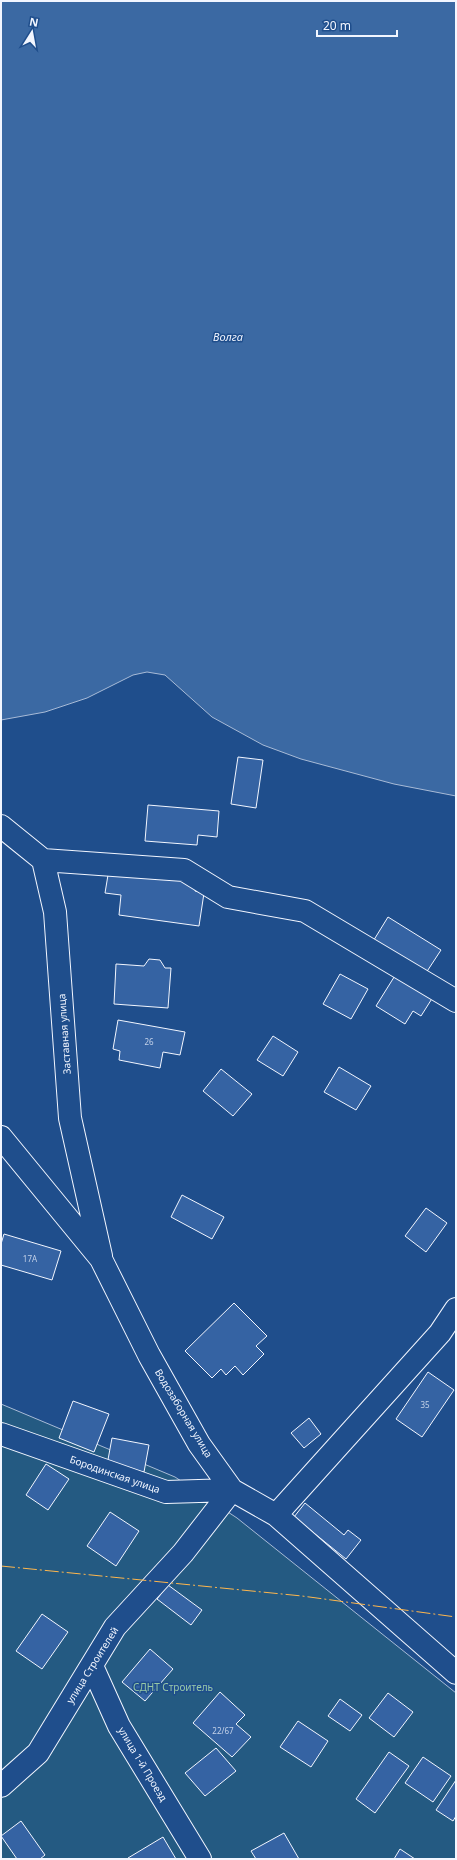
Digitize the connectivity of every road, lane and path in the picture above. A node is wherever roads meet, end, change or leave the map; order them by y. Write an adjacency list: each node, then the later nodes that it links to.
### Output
1 (1, 826): 2 (street)
2 (43, 860): 3 (street); 5 (street, Заставная улица)
3 (456, 1001)
4 (1, 1137): 5 (street, Водозаборная улица)
5 (101, 1259): 8 (street, Водозаборная улица)
6 (456, 1309): 9 (street)
7 (1, 1434): 8 (street, Бородинская улица)
8 (232, 1490): 9 (street, Водозаборная улица); 10 (street, улица Строителей)
9 (276, 1515): 11 (street, Водозаборная улица)
10 (92, 1666): 12 (street, улица Строителей); 13 (street, улица 1-й Проезд)
11 (456, 1673)
12 (1, 1786)
13 (200, 1859)

